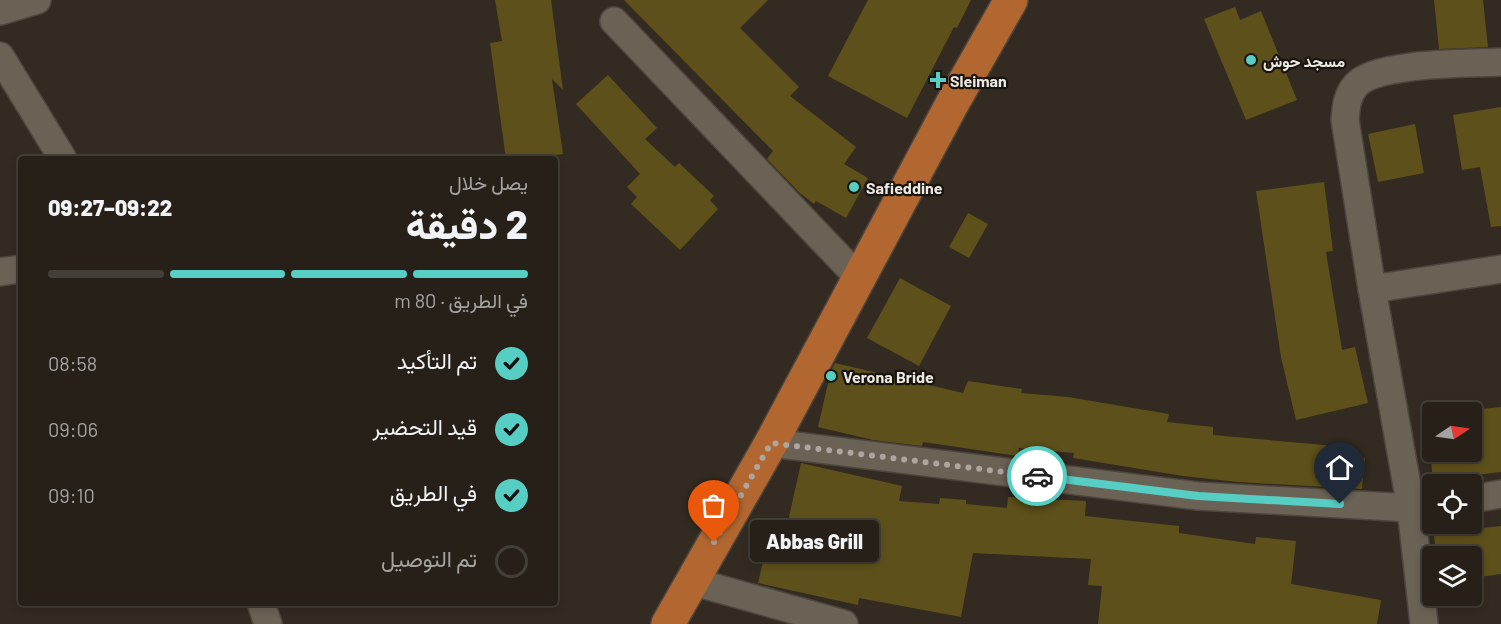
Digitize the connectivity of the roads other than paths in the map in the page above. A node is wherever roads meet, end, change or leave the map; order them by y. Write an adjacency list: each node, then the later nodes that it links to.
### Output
1 (37, 0): 3 (street)
2 (1011, 0): 11 (main road)
3 (0, 11)
4 (614, 21): 11 (street)
5 (0, 56): 7 (street)
6 (1501, 63): 12 (street)
7 (61, 156)
8 (18, 269): 10 (street)
9 (1501, 270): 12 (street)
10 (0, 272)
11 (859, 278): 13 (main road)
12 (1372, 289): 16 (street)
13 (771, 443): 16 (street); 18 (main road)
14 (1501, 494): 15 (street)
15 (1482, 497)
16 (1422, 507)
17 (1422, 534): 23 (street)
18 (691, 581): 21 (main road); 22 (street)
19 (262, 606): 20 (street)
20 (268, 624)
21 (668, 624)
22 (844, 624)
23 (1424, 624)

